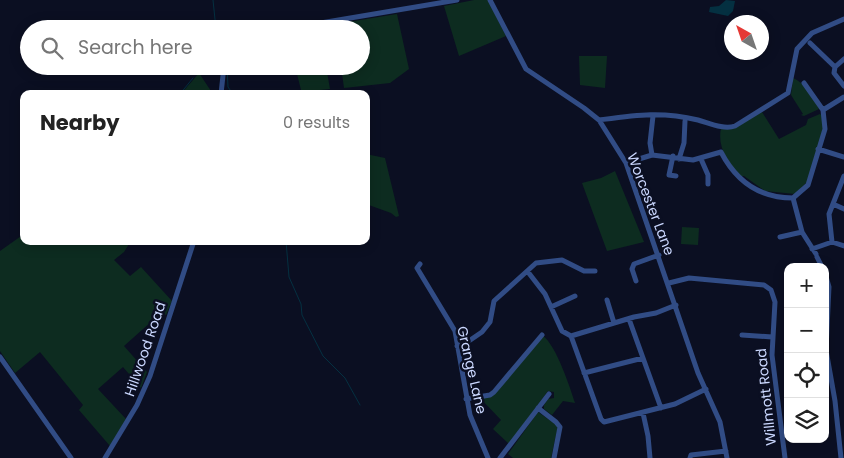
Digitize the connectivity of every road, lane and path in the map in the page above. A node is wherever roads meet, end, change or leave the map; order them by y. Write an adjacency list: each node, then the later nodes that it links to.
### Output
1 (456, 0): 4 (street)
2 (490, 0): 14 (street, Worcester Lane)
3 (844, 19): 14 (street)
4 (338, 20)
5 (810, 43): 7 (street)
6 (844, 59): 7 (street)
7 (835, 67): 10 (street)
8 (223, 75): 11 (street)
9 (807, 84): 13 (street)
10 (844, 86)
11 (221, 90)
12 (844, 97): 13 (street)
13 (823, 110): 18 (street)
14 (599, 120): 25 (street, Worcester Lane)
15 (659, 121): 20 (street)
16 (686, 124): 23 (street)
17 (719, 146): 19 (street)
18 (818, 149): 22 (street); 29 (street)
19 (721, 152): 24 (street); 29 (street)
20 (652, 154): 21 (street); 25 (street)
21 (673, 156): 23 (street); 26 (street)
22 (844, 157)
23 (679, 159): 24 (street)
24 (701, 159): 28 (street)
25 (626, 163): 38 (street, Worcester Lane)
26 (676, 176)
27 (844, 176): 30 (street)
28 (707, 184)
29 (793, 198): 33 (street)
30 (833, 204): 31 (street); 34 (street)
31 (844, 208)
32 (781, 230): 33 (street)
33 (802, 232): 37 (street)
34 (832, 242): 36 (street); 37 (street)
35 (193, 245): 68 (street, Hillwood Road)
36 (844, 246)
37 (815, 253): 39 (street)
38 (659, 255): 43 (street); 44 (street, Worcester Lane)
39 (822, 263)
40 (420, 264): 56 (street, Grange Lane)
41 (528, 272): 42 (street); 48 (street); 56 (street)
42 (595, 272)
43 (637, 280)
44 (669, 283): 47 (street, Worcester Lane); 55 (street, Willmott Road)
45 (572, 299): 48 (street)
46 (606, 304): 51 (street)
47 (676, 305): 50 (street); 60 (street, Worcester Lane)
48 (551, 307): 54 (street)
49 (828, 308): 76 (street)
50 (629, 319): 51 (street); 58 (street)
51 (614, 323): 54 (street)
52 (742, 334): 55 (street)
53 (542, 335): 62 (street)
54 (570, 336): 59 (street)
55 (772, 337): 75 (street, Willmott Road)
56 (457, 346): 62 (street, Grange Lane)
57 (0, 357): 67 (street)
58 (643, 358): 59 (street); 64 (street)
59 (584, 373): 65 (street)
60 (706, 389): 64 (street); 66 (street, Worcester Lane)
61 (549, 394): 63 (street)
62 (466, 399): 69 (street, Grange Lane)
63 (538, 408): 70 (street); 71 (street)
64 (661, 408): 65 (street)
65 (643, 413): 72 (street)
66 (726, 451): 73 (street); 74 (street, Worcester Lane)
67 (71, 458)
68 (105, 458)
69 (488, 458)
70 (500, 458)
71 (554, 458)
72 (650, 458)
73 (690, 458)
74 (727, 458)
75 (784, 458)
76 (841, 458)

